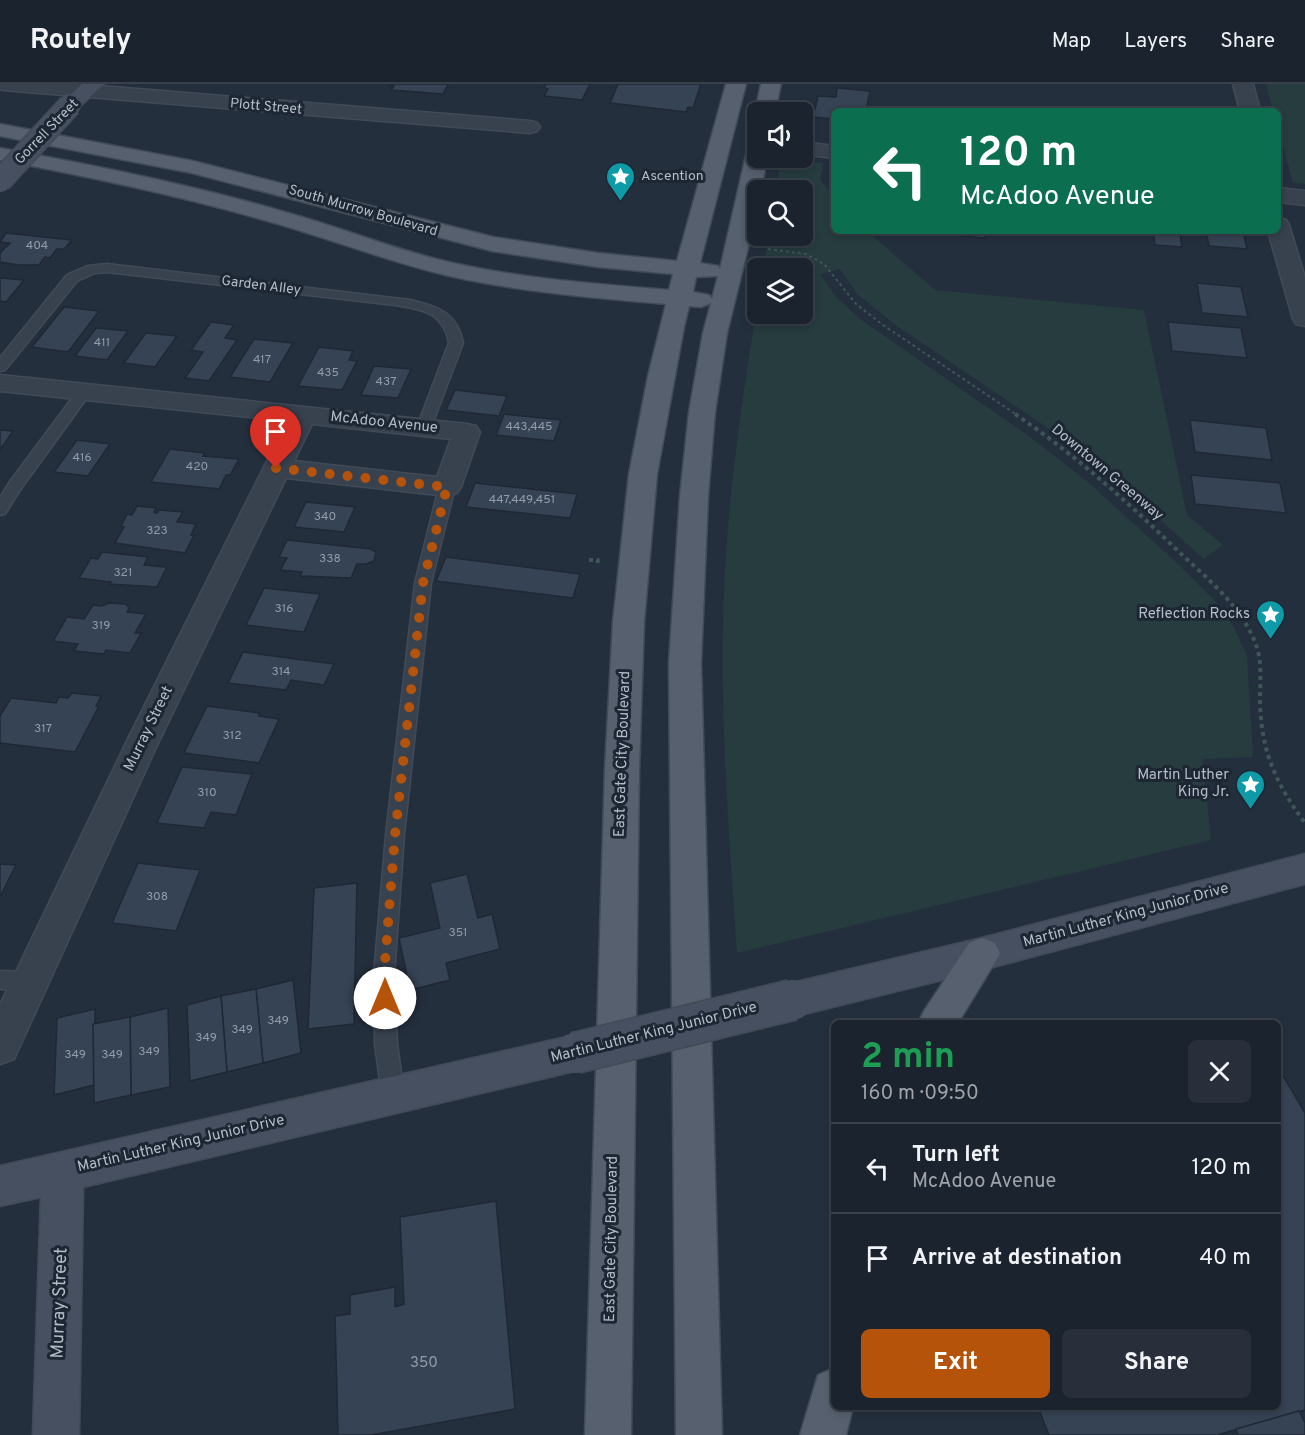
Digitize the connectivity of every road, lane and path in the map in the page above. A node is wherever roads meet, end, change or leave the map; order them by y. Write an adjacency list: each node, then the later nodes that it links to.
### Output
1 (3, 84): 5 (street, Plott Street)
2 (736, 84): 19 (main road, East Gate City Boulevard)
3 (771, 84): 6 (main road)
4 (1243, 84): 7 (street)
5 (84, 94): 8 (street, Plott Street); 14 (main road, Gorrell Street, bridge)
6 (767, 102)
7 (1249, 108)
8 (530, 128)
9 (0, 130): 19 (main road, South Murrow Boulevard)
10 (813, 149): 11 (street)
11 (831, 152)
12 (0, 154): 19 (main road, South Murrow Boulevard)
13 (754, 168): 20 (main road)
14 (0, 181)
15 (1281, 195): 16 (street)
16 (1305, 198)
17 (1281, 234): 21 (street)
18 (761, 248): 32 (path, Downtown Greenway)
19 (684, 284): 20 (main road, South Murrow Boulevard); 43 (main road, East Gate City Boulevard)
20 (726, 287): 44 (main road)
21 (1305, 318)
22 (0, 367): 26 (lane, Garden Alley)
23 (0, 383): 24 (street, McAdoo Avenue)
24 (84, 392): 25 (street, McAdoo Avenue); 29 (lane)
25 (303, 415): 26 (street, McAdoo Avenue); 27 (street, Murray Street)
26 (424, 427): 28 (street, McAdoo Avenue)
27 (276, 468): 28 (street); 35 (street, Murray Street)
28 (447, 487): 38 (lane)
29 (0, 510)
30 (589, 560): 31 (path)
31 (598, 560)
32 (1305, 823)
33 (1305, 869): 34 (main road, Martin Luther King Junior Drive)
34 (981, 954): 36 (main road); 38 (main road, Martin Luther King Junior Drive, bridge)
35 (14, 980): 37 (street, Murray Street)
36 (939, 1020)
37 (0, 1046)
38 (393, 1095): 39 (main road, Martin Luther King Junior Drive)
39 (62, 1172): 40 (main road, Martin Luther King Junior Drive); 42 (main road, Murray Street)
40 (0, 1186)
41 (831, 1402): 45 (main road)
42 (56, 1435)
43 (608, 1435)
44 (699, 1435)
45 (823, 1435)

